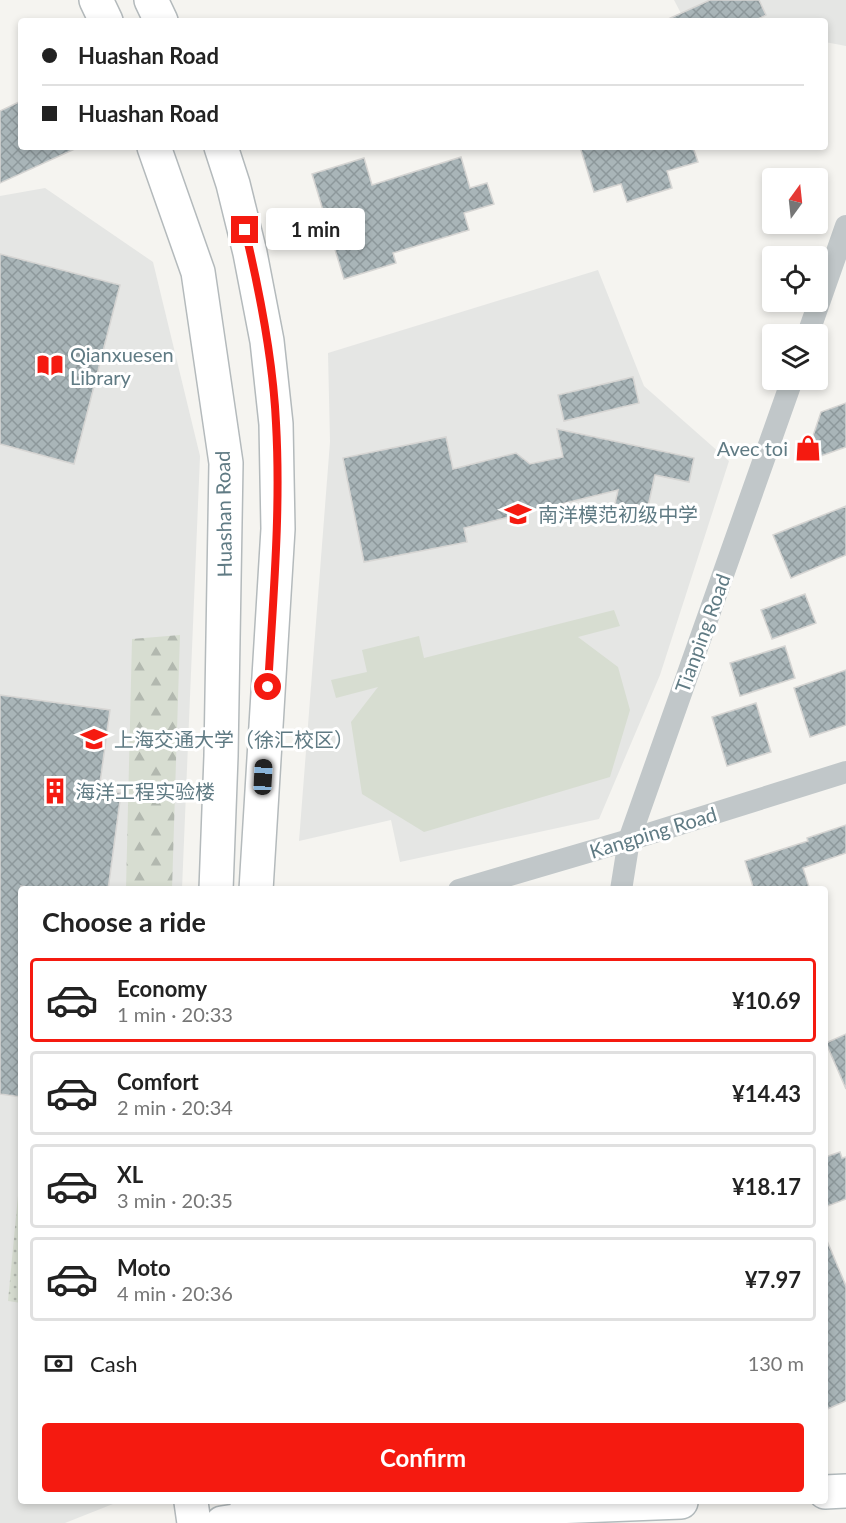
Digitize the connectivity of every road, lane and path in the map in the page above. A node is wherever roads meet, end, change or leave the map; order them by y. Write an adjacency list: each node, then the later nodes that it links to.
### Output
1 (96, 0): 3 (main road)
2 (151, 0): 4 (main road)
3 (105, 18)
4 (160, 18)
5 (155, 150): 12 (main road, Huashan Road)
6 (221, 150): 13 (main road)
7 (846, 226): 8 (street)
8 (812, 324)
9 (788, 390): 11 (street, Tianping Road)
10 (846, 772): 11 (street, Kangping Road)
11 (629, 840): 14 (street, Kangping Road); 15 (street, Tianping Road)
12 (216, 886)
13 (256, 886)
14 (473, 886)
15 (622, 886)
16 (846, 1491): 17 (main road)
17 (828, 1492)
18 (191, 1504): 22 (main road)
19 (615, 1504): 21 (main road)
20 (672, 1504): 23 (street)
21 (241, 1517)
22 (194, 1523)
23 (674, 1523)

